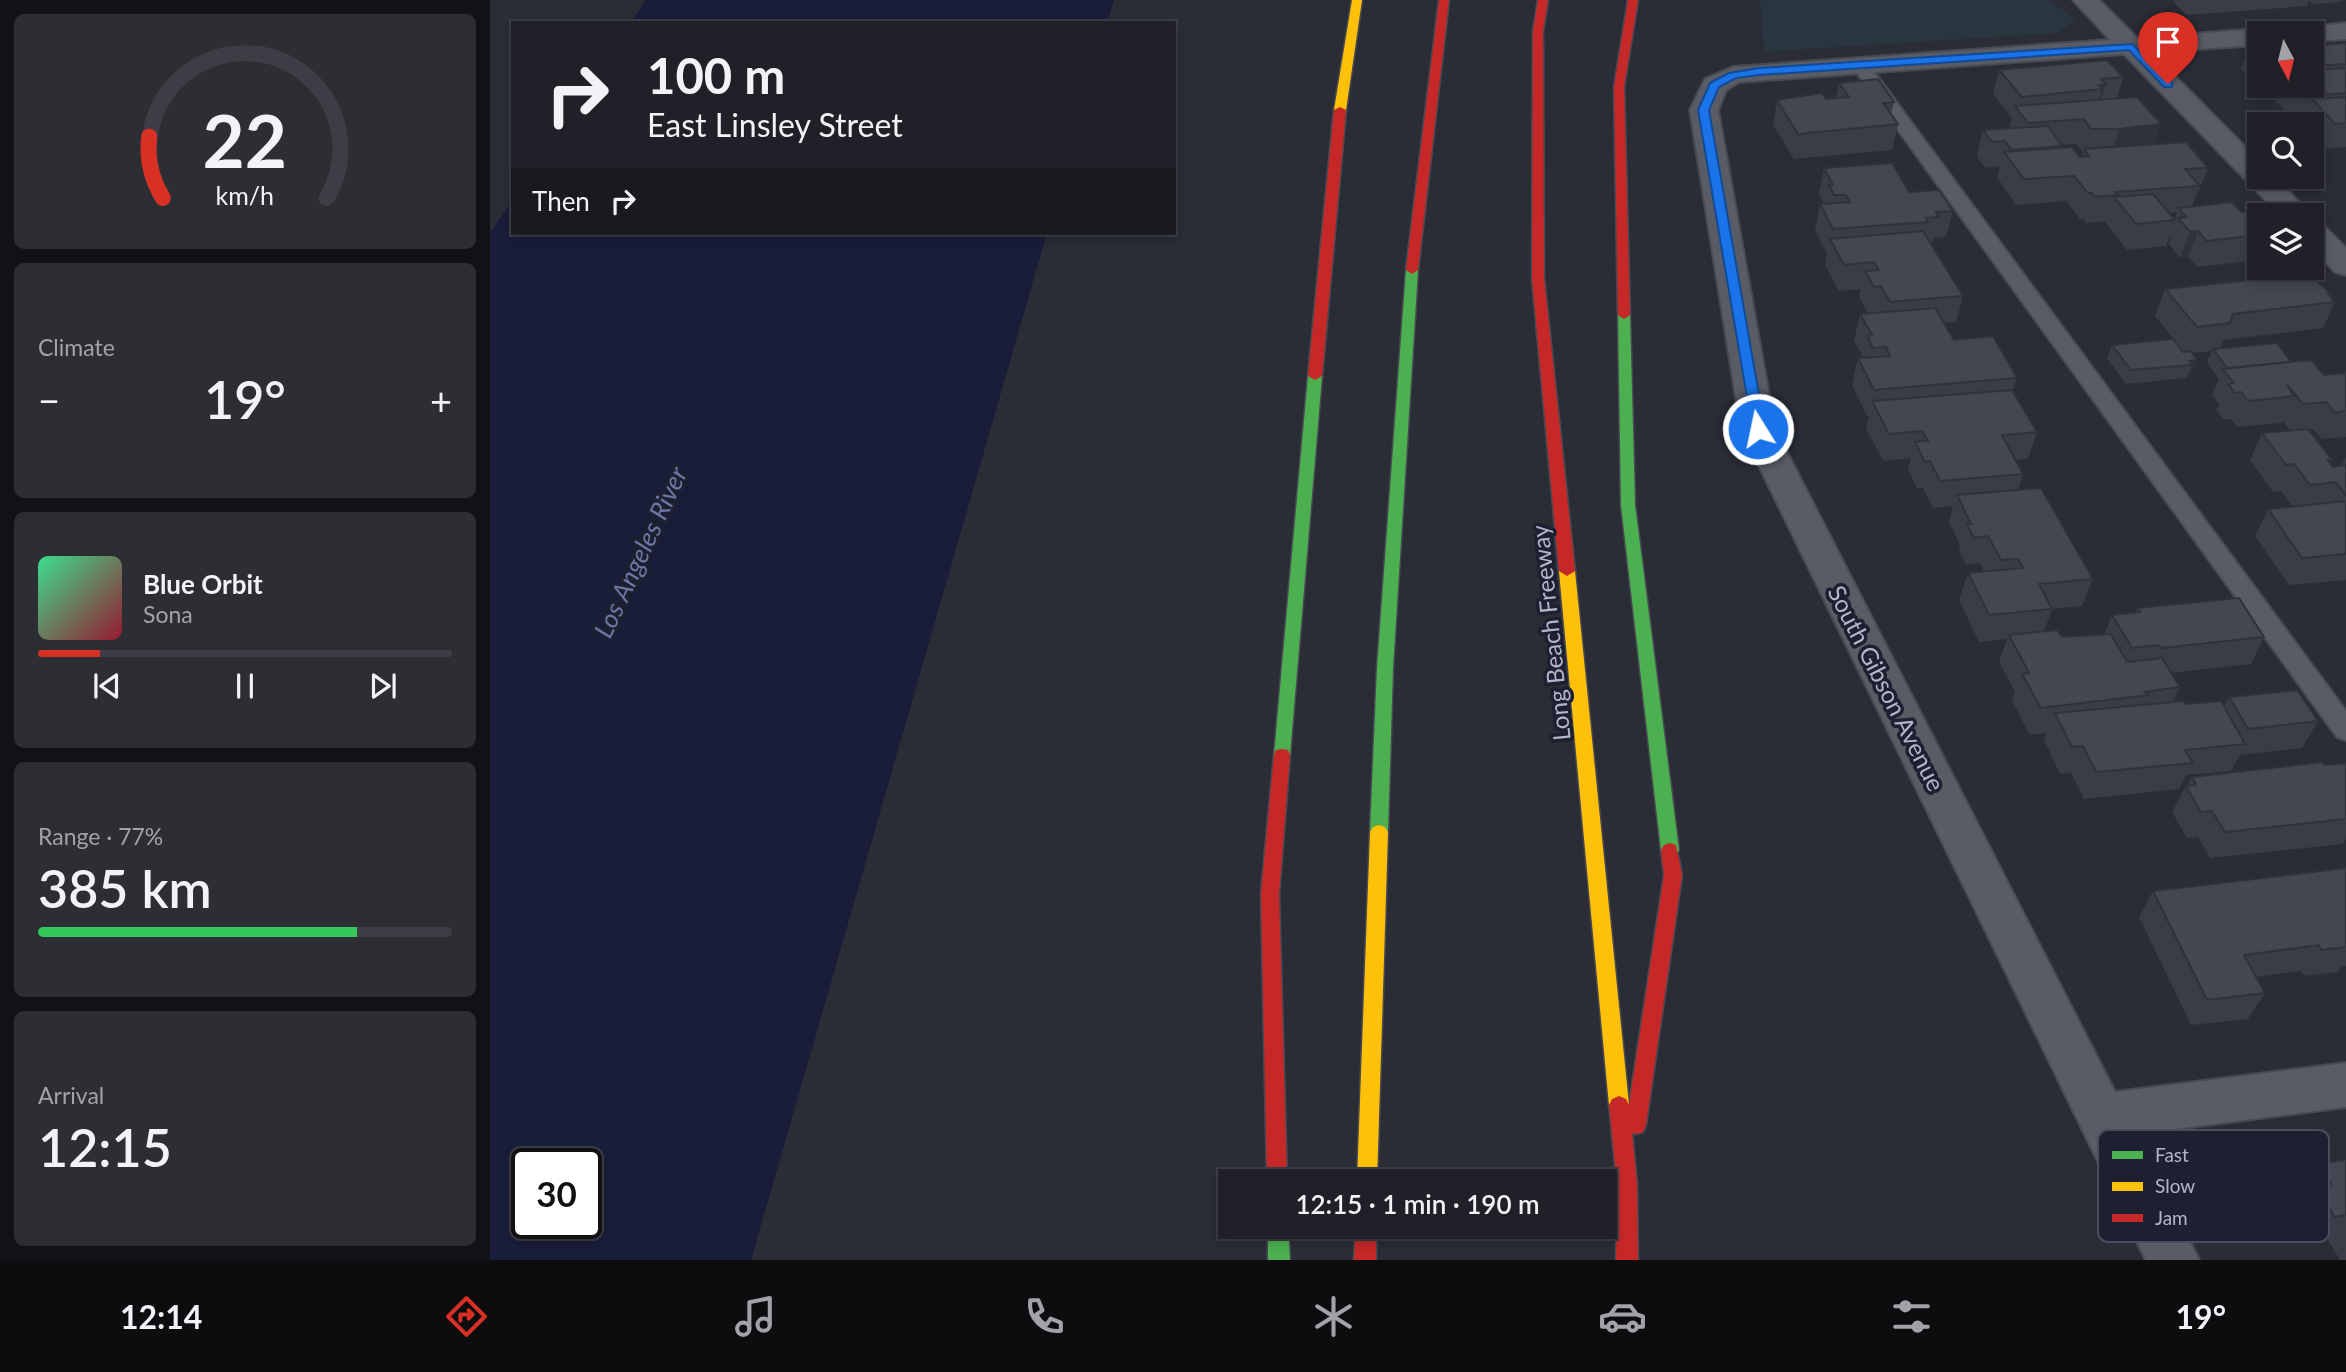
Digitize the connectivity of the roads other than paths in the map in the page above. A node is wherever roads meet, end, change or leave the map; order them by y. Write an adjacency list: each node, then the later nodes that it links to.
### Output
1 (1357, 0): 18 (highway)
2 (1444, 0): 19 (highway)
3 (1543, 0): 20 (highway, Long Beach Freeway)
4 (1633, 0): 20 (highway)
5 (2085, 0): 9 (street)
6 (2346, 31): 7 (street)
7 (2324, 32)
8 (2247, 38): 9 (street)
9 (2132, 47): 10 (street); 11 (street)
10 (1860, 65): 14 (lane); 16 (street, South Gibson Avenue)
11 (2284, 203)
12 (2324, 243): 13 (street)
13 (2346, 266)
14 (2346, 730)
15 (2346, 1085): 16 (street)
16 (2101, 1116): 17 (street, South Gibson Avenue)
17 (2108, 1130)
18 (1277, 1169)
19 (1367, 1169)
20 (1627, 1184): 26 (highway, Long Beach Freeway)
21 (1278, 1239): 24 (highway)
22 (1366, 1239): 25 (highway)
23 (2164, 1242): 27 (street, South Gibson Avenue)
24 (1279, 1260)
25 (1365, 1260)
26 (1627, 1260)
27 (2173, 1260)

